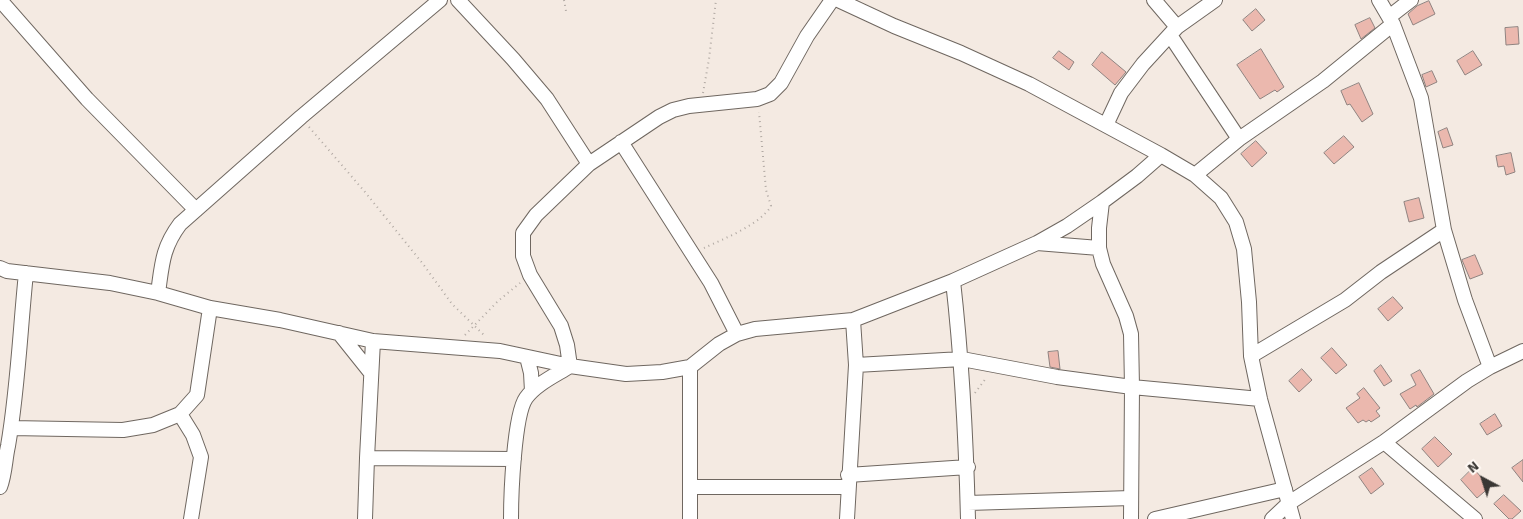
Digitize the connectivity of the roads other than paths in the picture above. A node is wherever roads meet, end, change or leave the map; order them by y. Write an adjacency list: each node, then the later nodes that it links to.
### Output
1 (0, 0): 19 (street)
2 (440, 0): 19 (street)
3 (458, 0): 16 (street)
4 (832, 0): 14 (street)
5 (838, 0): 12 (street)
6 (1154, 0): 11 (street)
7 (1215, 0): 11 (street)
8 (1379, 0): 10 (street)
9 (1411, 0): 10 (street)
10 (1391, 20): 13 (street); 20 (street)
11 (1174, 31): 12 (street); 13 (street)
12 (1106, 125): 15 (street)
13 (1239, 139): 17 (street)
14 (621, 142): 16 (street); 30 (street)
15 (1161, 155): 17 (street); 18 (street)
16 (589, 164): 37 (street)
17 (1195, 175): 33 (street)
18 (1102, 202): 21 (street); 22 (street)
19 (196, 210): 26 (street)
20 (1444, 230): 33 (street); 39 (street)
21 (1037, 243): 22 (street); 25 (street)
22 (1099, 248): 41 (street)
23 (0, 268): 24 (street)
24 (26, 273): 26 (street); 45 (street)
25 (953, 281): 28 (street); 35 (street)
26 (158, 293): 27 (street)
27 (210, 308): 29 (street); 44 (street)
28 (853, 320): 30 (street); 36 (street)
29 (339, 333): 31 (street); 40 (street)
30 (737, 334): 38 (street)
31 (373, 341): 34 (street); 40 (street)
32 (1523, 351): 39 (street)
33 (1251, 356): 43 (street)
34 (527, 357): 37 (street); 42 (street)
35 (962, 359): 36 (street); 41 (street); 49 (street)
36 (856, 365): 50 (street)
37 (570, 366): 38 (street); 42 (street)
38 (690, 367): 51 (street)
39 (1490, 367): 46 (street)
40 (371, 373): 47 (street)
41 (1132, 387): 43 (street); 54 (street)
42 (532, 391): 48 (street)
43 (1260, 399): 53 (street)
44 (180, 414): 45 (street); 57 (street)
45 (11, 428): 52 (street)
46 (1384, 442): 56 (street); 67 (street)
47 (367, 458): 48 (street); 58 (street)
48 (514, 459): 59 (street)
49 (968, 467): 50 (street); 55 (street)
50 (848, 481): 51 (street); 61 (street)
51 (690, 487): 60 (street)
52 (0, 488)
53 (1285, 489): 56 (street); 64 (street)
54 (1131, 498): 55 (street); 63 (street)
55 (968, 503): 62 (street)
56 (1289, 503): 65 (street); 66 (street)
57 (191, 519)
58 (365, 519)
59 (511, 519)
60 (690, 519)
61 (846, 519)
62 (968, 519)
63 (1131, 519)
64 (1155, 519)
65 (1272, 519)
66 (1293, 519)
67 (1475, 519)

